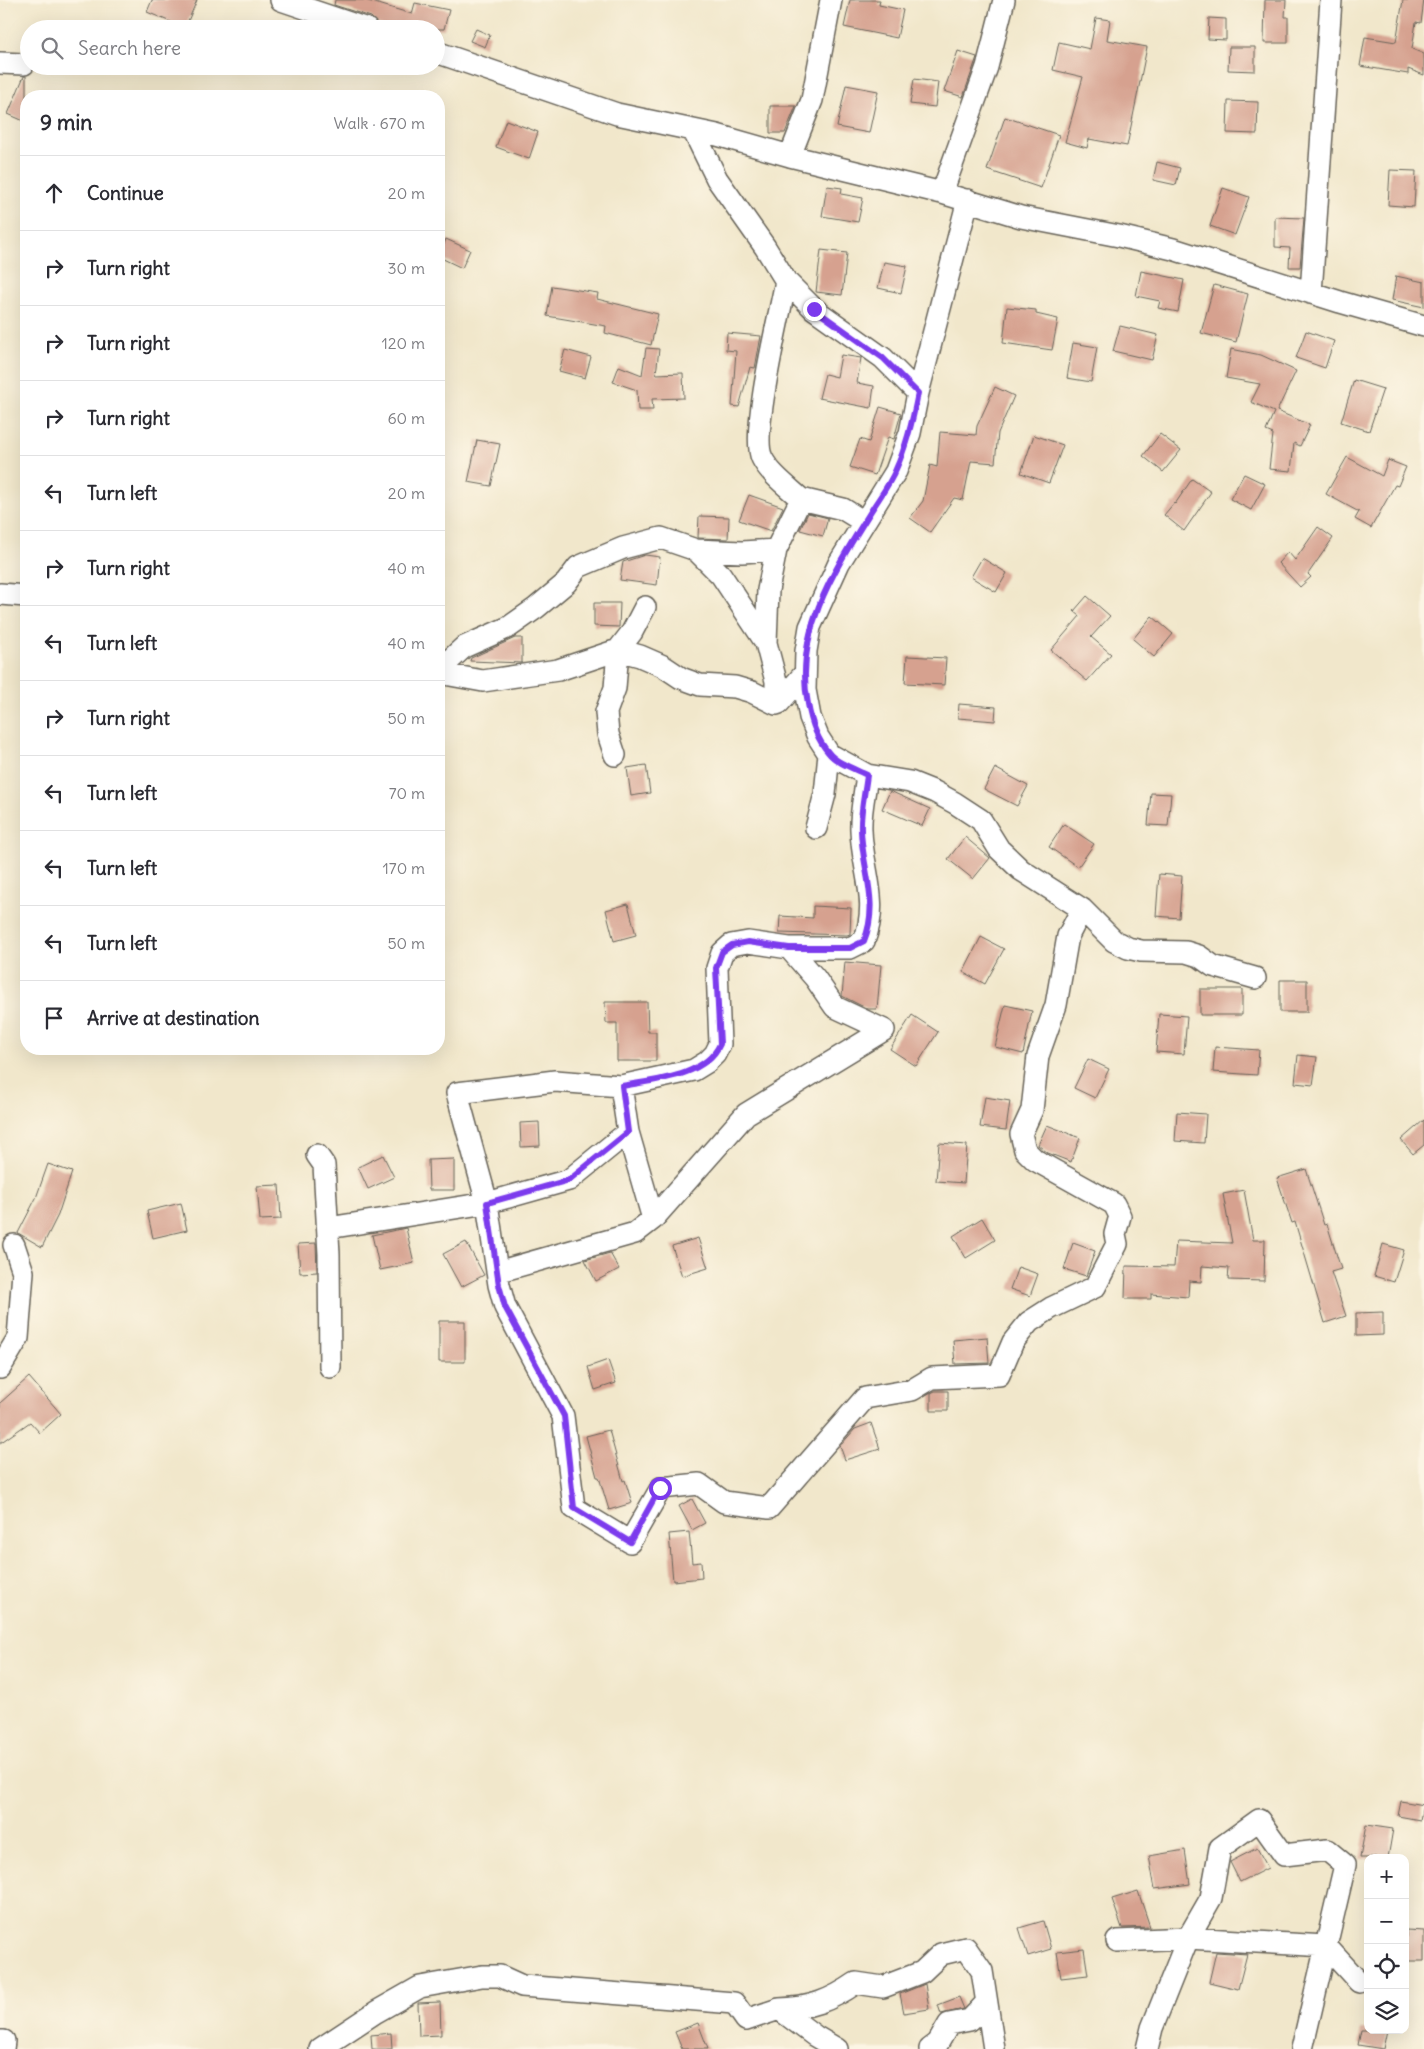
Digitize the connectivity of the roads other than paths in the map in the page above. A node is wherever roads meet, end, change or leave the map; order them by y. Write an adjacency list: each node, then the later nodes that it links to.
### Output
1 (281, 0): 5 (street)
2 (831, 0): 10 (street)
3 (1004, 0): 11 (street)
4 (1331, 0): 14 (street)
5 (340, 20)
6 (445, 55): 9 (street)
7 (0, 63): 8 (street)
8 (20, 64)
9 (693, 130): 10 (street); 13 (street)
10 (790, 156): 11 (street)
11 (942, 193): 12 (street)
12 (968, 200): 14 (street); 16 (street)
13 (786, 281): 16 (street); 17 (street)
14 (1311, 293): 15 (street)
15 (1424, 326)
16 (918, 393): 18 (street)
17 (801, 499): 18 (street); 20 (street)
18 (864, 522): 28 (street)
19 (696, 550): 20 (street); 24 (street); 26 (street)
20 (776, 550): 24 (street)
21 (0, 594): 22 (street)
22 (20, 596)
23 (645, 607): 25 (street)
24 (766, 643): 29 (street)
25 (618, 650): 27 (street); 29 (street); 31 (street)
26 (445, 666)
27 (445, 673)
28 (805, 673): 29 (street); 30 (street)
29 (776, 703)
30 (828, 754): 32 (street); 33 (street)
31 (615, 755)
32 (867, 775): 34 (street); 35 (street)
33 (816, 828)
34 (1082, 909): 36 (street); 44 (street)
35 (789, 948): 37 (street); 41 (street)
36 (1255, 978)
37 (622, 1086): 38 (street); 40 (street)
38 (628, 1132): 40 (street); 41 (street)
39 (317, 1155): 42 (street)
40 (487, 1203): 42 (street); 44 (street)
41 (653, 1219): 44 (street)
42 (328, 1228): 45 (street)
43 (14, 1245): 46 (street)
44 (497, 1272)
45 (330, 1367)
46 (0, 1368)
47 (1188, 1938): 48 (street); 49 (street); 49 (street); 59 (street)
48 (1117, 1941)
49 (1326, 1946): 50 (street); 60 (street)
50 (1359, 1982)
51 (986, 2003): 52 (street); 57 (street); 58 (street)
52 (779, 2009): 55 (street); 56 (street)
53 (0, 2041): 54 (street)
54 (3, 2049)
55 (320, 2049)
56 (837, 2049)
57 (930, 2049)
58 (994, 2049)
59 (1147, 2049)
60 (1302, 2049)

